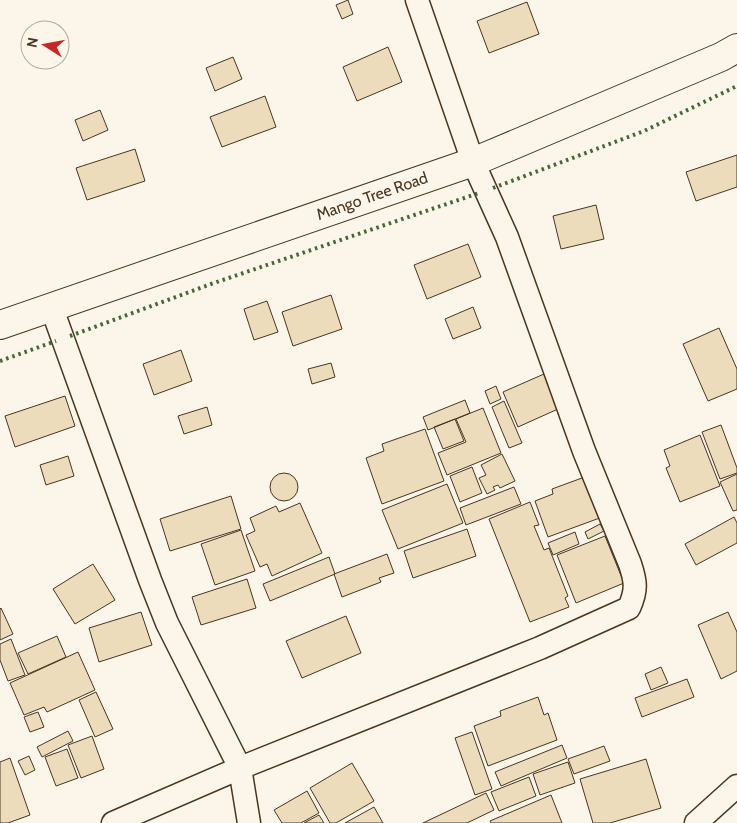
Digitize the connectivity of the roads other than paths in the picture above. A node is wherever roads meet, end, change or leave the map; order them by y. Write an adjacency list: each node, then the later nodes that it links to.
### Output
1 (417, 0): 3 (street)
2 (737, 48): 3 (main road, Mango Tree Road)
3 (473, 162): 4 (main road, Mango Tree Road); 6 (street)
4 (51, 306): 5 (main road, Mango Tree Road); 6 (street)
5 (0, 325)
6 (240, 768): 8 (street); 9 (street)
7 (737, 786): 10 (street)
8 (112, 823)
9 (249, 823)
10 (696, 823)

